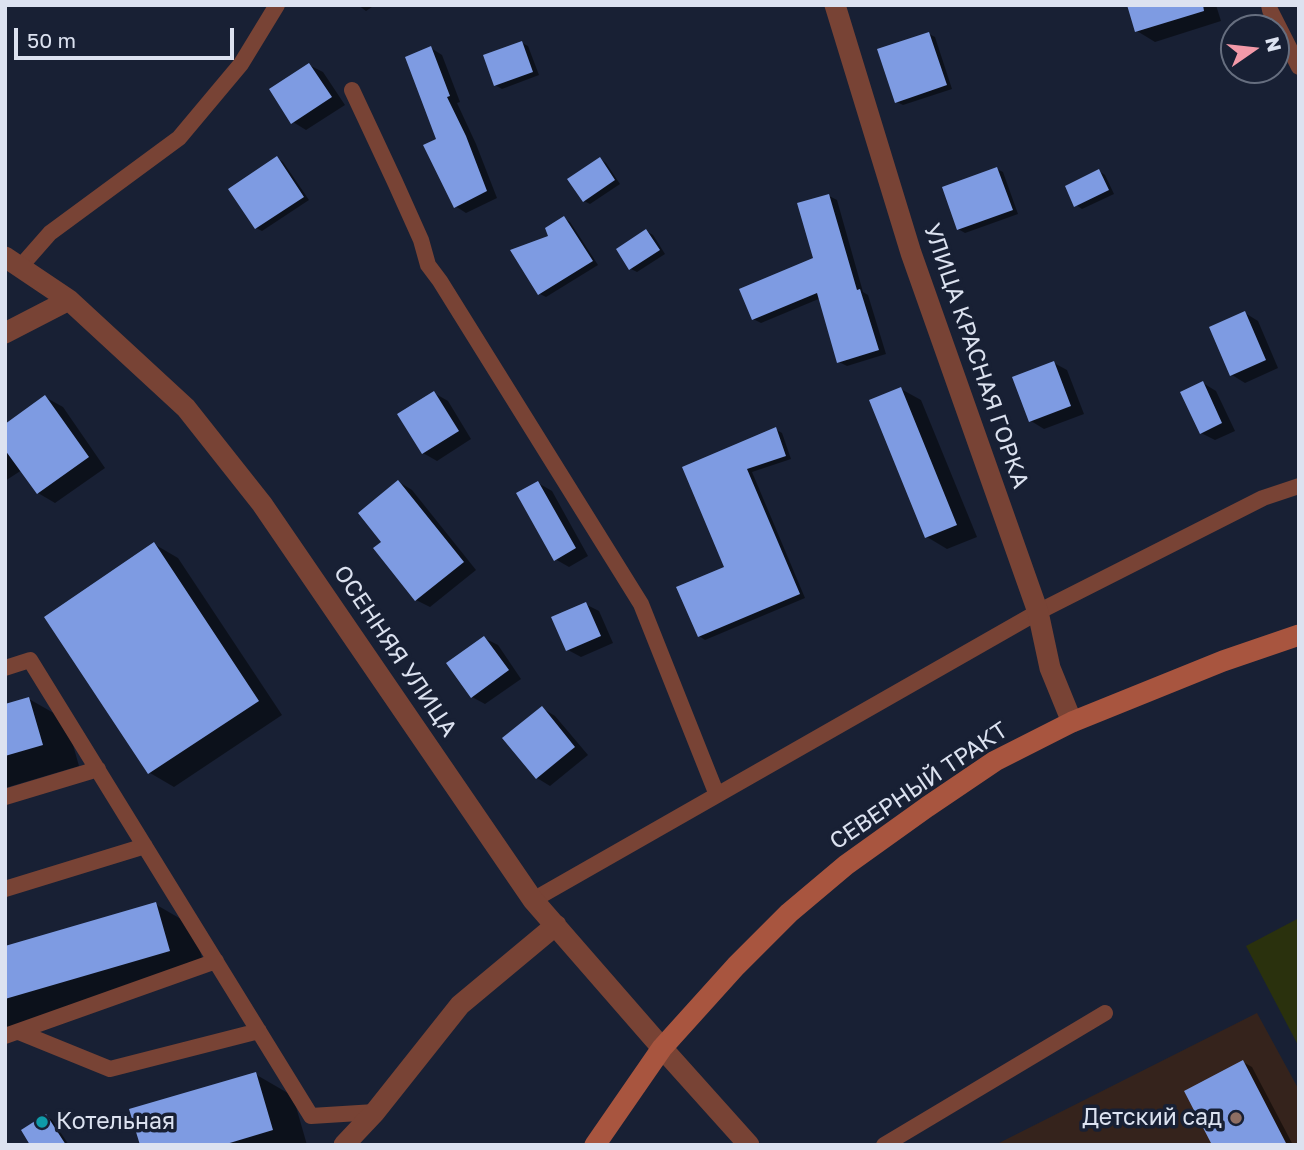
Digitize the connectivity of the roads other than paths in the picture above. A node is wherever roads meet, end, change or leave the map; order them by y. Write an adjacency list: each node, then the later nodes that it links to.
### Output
1 (277, 5): 6 (lane)
2 (835, 5): 10 (street, УЛИЦА КРАСНАЯ ГОРКА)
3 (1269, 5): 4 (lane)
4 (1299, 66)
5 (352, 90): 15 (lane)
6 (13, 262): 7 (street, ОСЕННЯЯ УЛИЦА)
7 (68, 300): 8 (street); 19 (street, ОСЕННЯЯ УЛИЦА)
8 (5, 333)
9 (1299, 486): 10 (lane)
10 (1038, 612): 13 (street, УЛИЦА КРАСНАЯ ГОРКА); 15 (lane)
11 (1299, 635): 13 (main road, СЕВЕРНЫЙ ТРАКТ)
12 (5, 668): 14 (lane)
13 (1072, 722): 25 (main road, СЕВЕРНЫЙ ТРАКТ)
14 (98, 769): 16 (lane); 17 (lane)
15 (717, 795): 19 (lane)
16 (5, 797)
17 (145, 846): 18 (lane); 21 (lane)
18 (5, 889)
19 (533, 900): 20 (street, ОСЕННЯЯ УЛИЦА)
20 (556, 925): 25 (street, ОСЕННЯЯ УЛИЦА); 26 (street)
21 (216, 961): 23 (lane); 24 (lane)
22 (1105, 1013): 30 (lane)
23 (259, 1031): 24 (lane); 26 (lane)
24 (12, 1034)
25 (662, 1048): 28 (main road, СЕВЕРНЫЙ ТРАКТ); 29 (street, ОСЕННЯЯ УЛИЦА)
26 (375, 1112): 27 (street)
27 (344, 1145)
28 (595, 1145)
29 (749, 1145)
30 (884, 1145)

